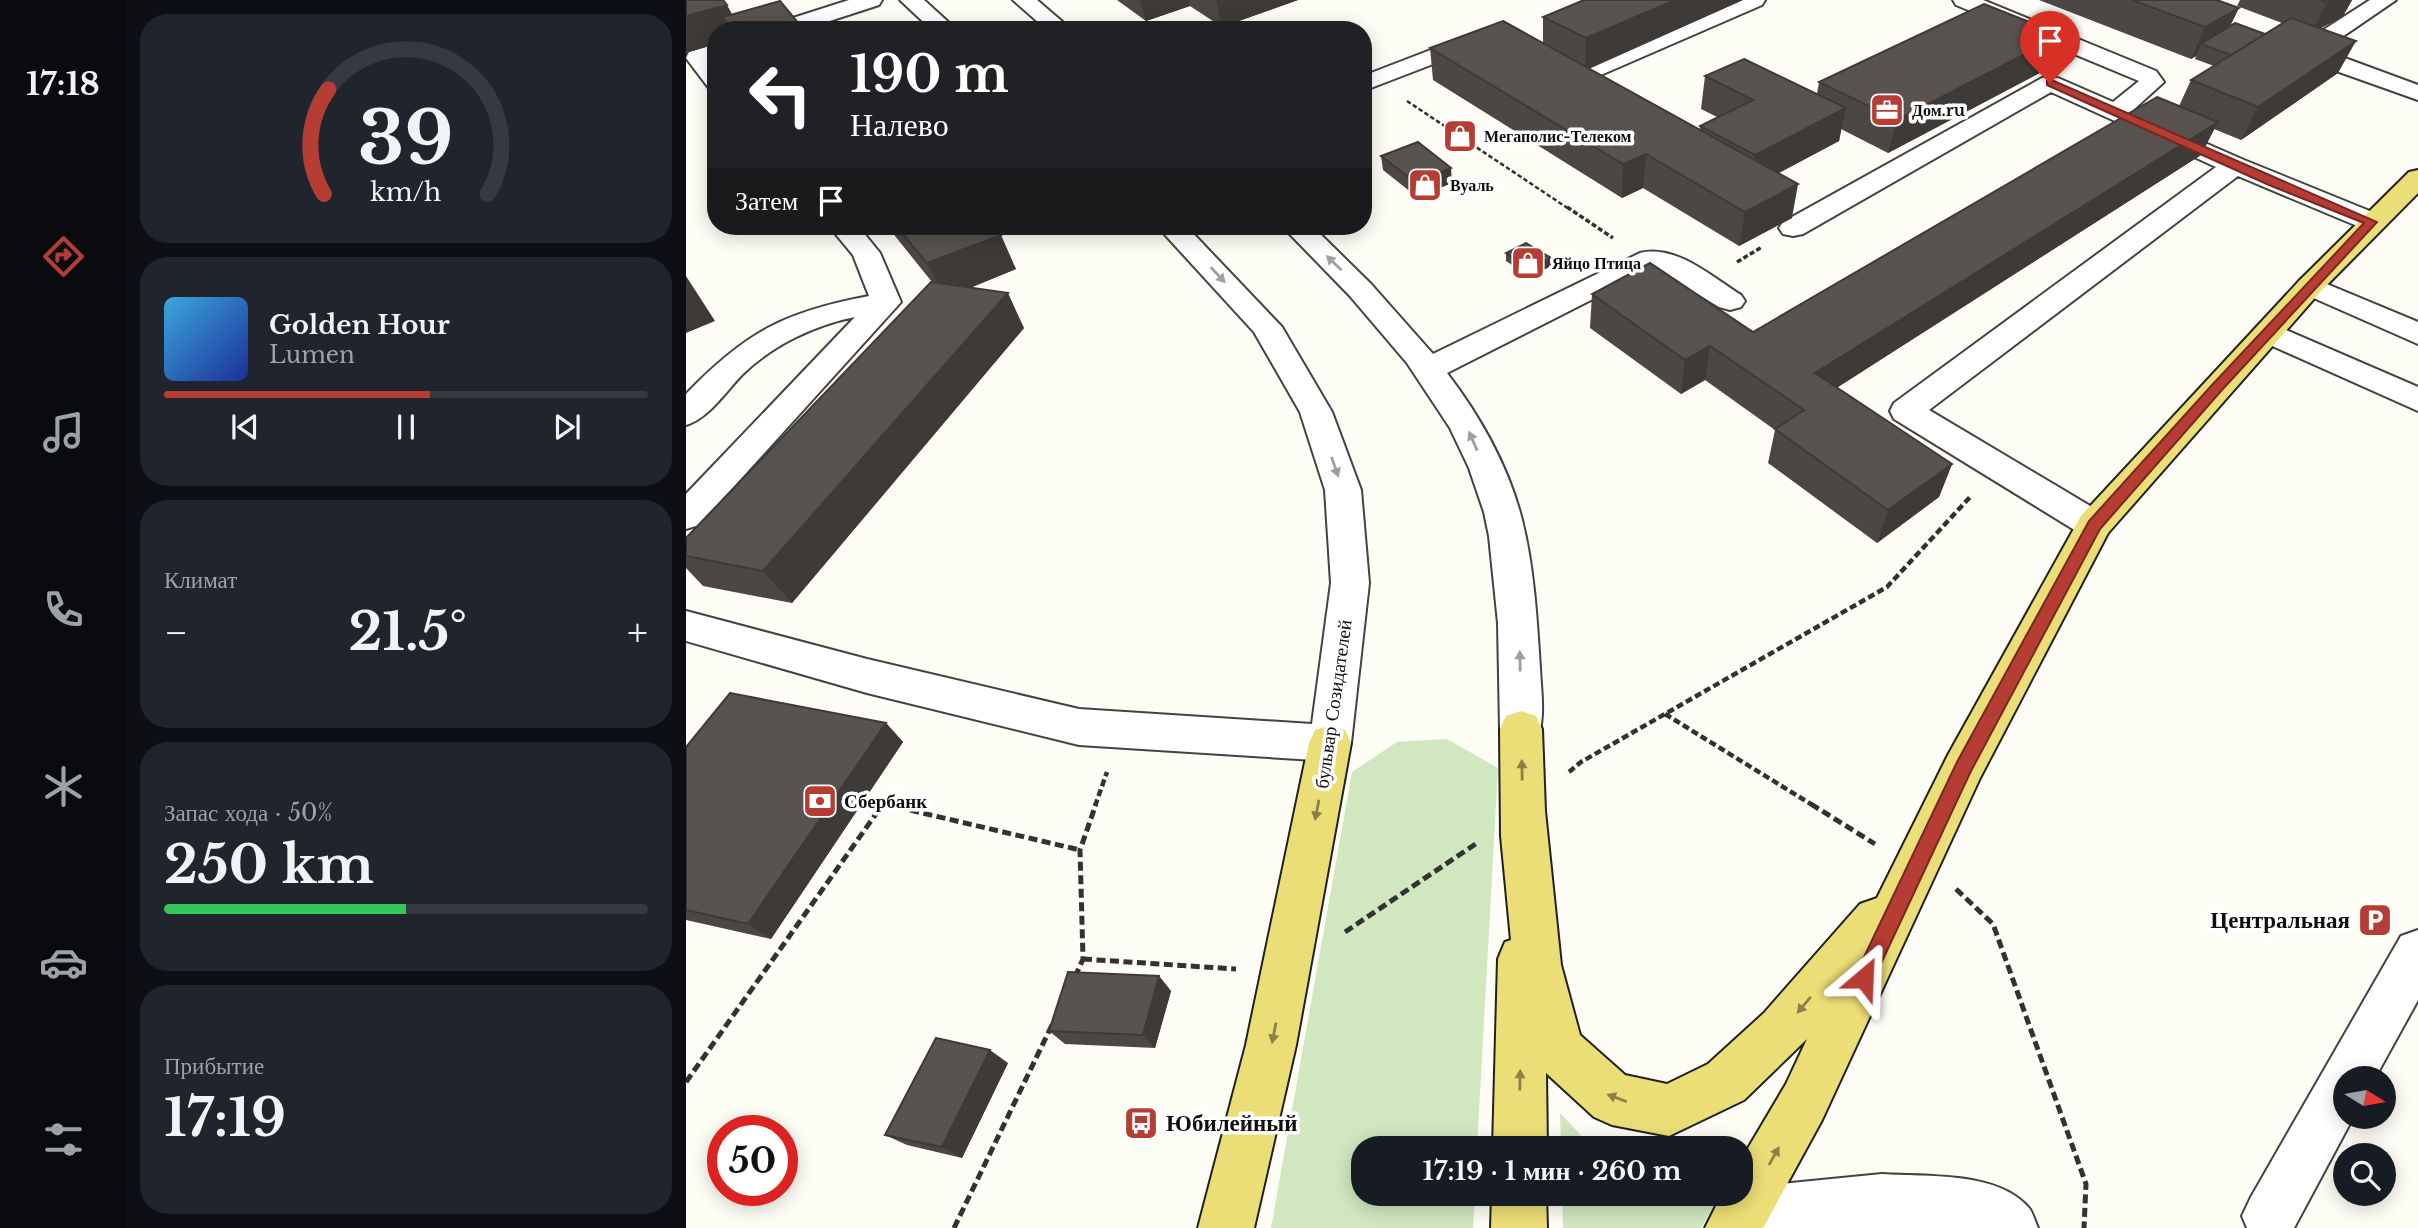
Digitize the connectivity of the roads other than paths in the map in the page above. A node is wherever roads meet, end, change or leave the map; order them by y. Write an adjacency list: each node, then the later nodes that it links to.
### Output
1 (871, 0): 7 (street)
2 (911, 0): 8 (street)
3 (1024, 0): 9 (street)
4 (1754, 0): 14 (street)
5 (1964, 0): 18 (street)
6 (2385, 0): 13 (street)
7 (807, 21)
8 (936, 21)
9 (1050, 21)
10 (1501, 36): 15 (street)
11 (2266, 38): 13 (street)
12 (1523, 47): 14 (street)
13 (2305, 52): 17 (street)
14 (1579, 76): 16 (street)
15 (1372, 81)
16 (1600, 88)
17 (2418, 93)
18 (2116, 112): 19 (street); 22 (street)
19 (2235, 166): 21 (street); 35 (street)
20 (2418, 178): 21 (main road)
21 (2372, 222): 26 (main road)
22 (1793, 228)
23 (851, 235): 28 (street)
24 (1179, 235): 38 (street, бульвар Созидателей, one-way to 38)
25 (1305, 235): 31 (street, one-way to 25)
26 (2310, 286): 29 (main road); 30 (street)
27 (1730, 301): 31 (street)
28 (886, 302): 33 (street); 34 (street)
29 (2270, 333): 32 (street); 35 (main road)
30 (2418, 334)
31 (1430, 369): 37 (street, one-way to 31)
32 (2418, 400)
33 (686, 414)
34 (686, 516)
35 (2094, 525): 40 (main road)
36 (686, 626): 38 (street)
37 (1521, 729): 39 (main road, one-way to 37)
38 (1330, 743): 48 (main road, бульвар Созидателей, one-way to 48)
39 (1504, 824): 40 (main road, one-way to 39); 44 (main road, one-way to 39)
40 (1913, 868): 47 (main road, one-way to 40)
41 (2418, 953): 42 (street)
42 (2354, 1066)
43 (2333, 1103): 46 (street)
44 (1519, 1136)
45 (1519, 1206): 49 (main road)
46 (2270, 1216)
47 (1737, 1222): 50 (street)
48 (1226, 1228)
49 (1519, 1228)
50 (2010, 1228)

